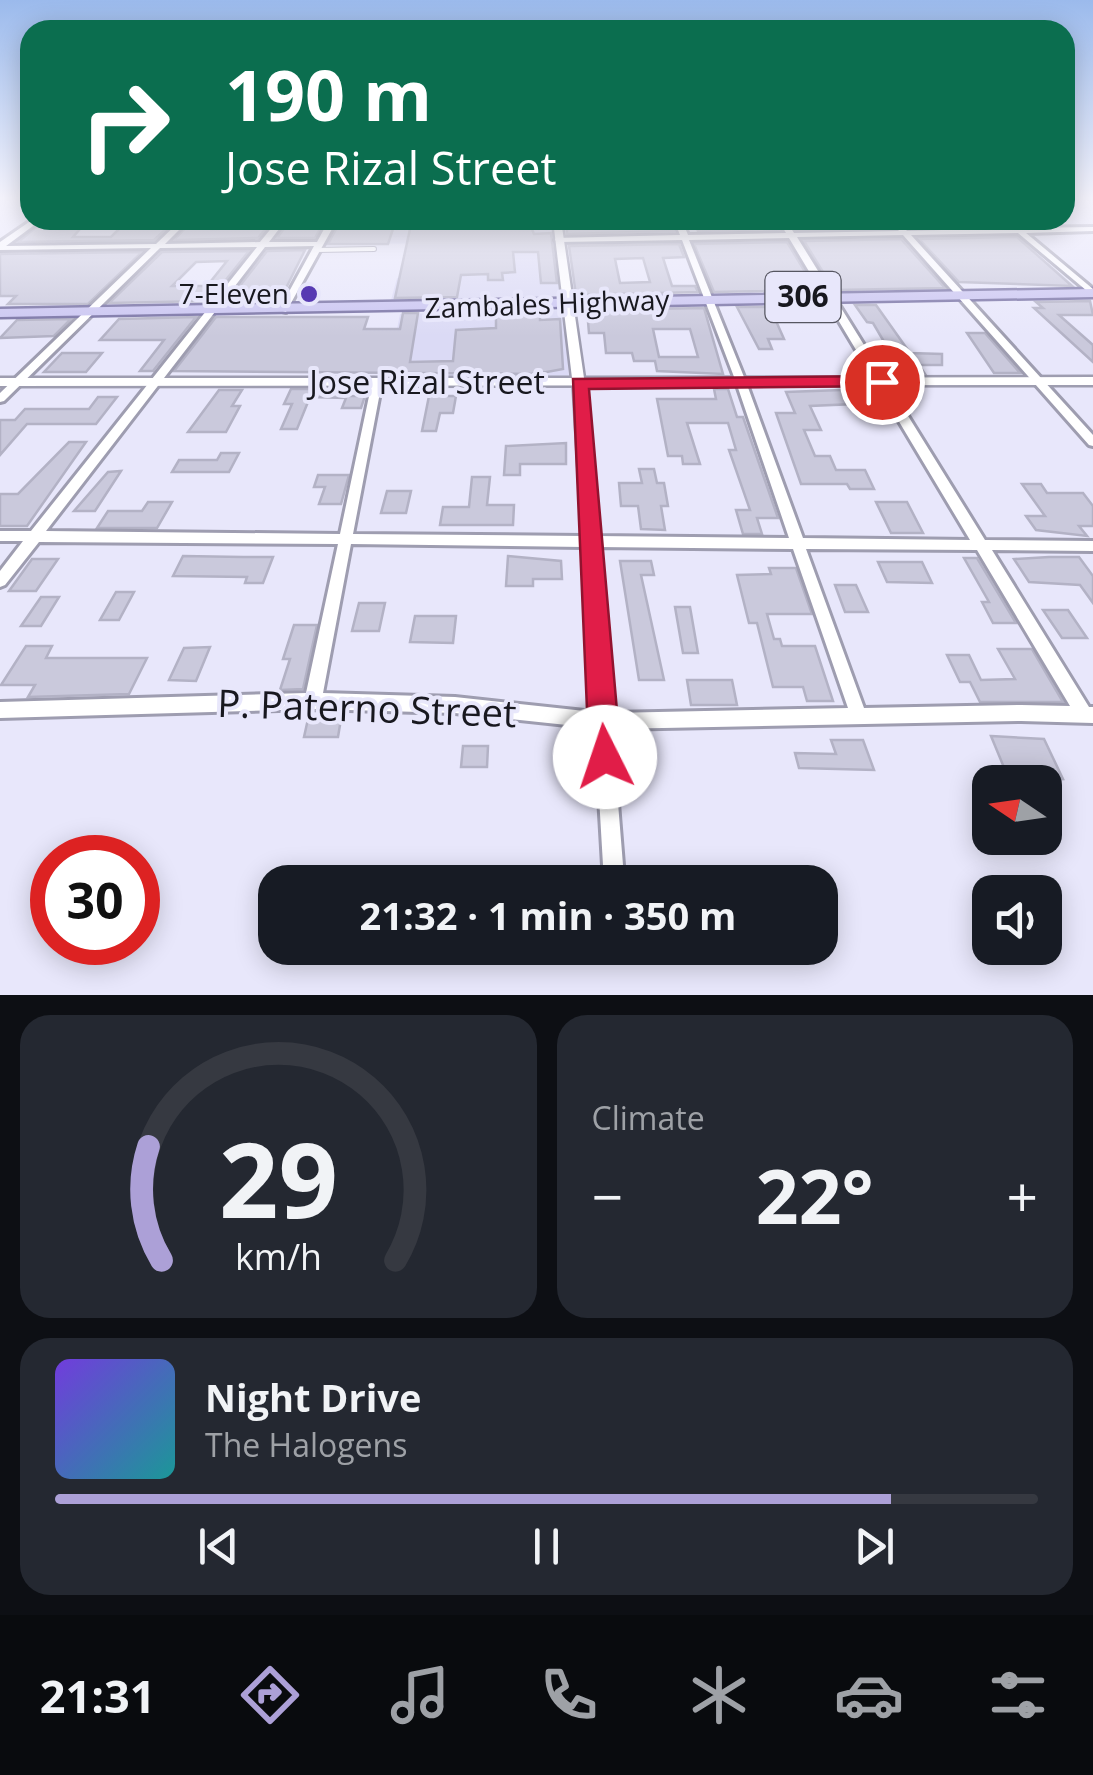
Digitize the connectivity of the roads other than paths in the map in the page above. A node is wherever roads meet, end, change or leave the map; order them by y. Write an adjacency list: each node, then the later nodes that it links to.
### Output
1 (159, 243): 9 (street)
2 (321, 243): 11 (street)
3 (559, 243): 17 (street)
4 (686, 243): 16 (street)
5 (796, 243): 15 (street)
6 (914, 243): 13 (street)
7 (1034, 243): 14 (street)
8 (261, 245): 9 (street); 11 (street); 19 (street)
9 (156, 246): 10 (street); 21 (street)
10 (0, 247)
11 (319, 247): 12 (lane); 18 (street)
12 (374, 250)
13 (960, 294): 14 (main road, Zambales Highway / 306); 15 (main road, Zambales Highway / 306); 22 (street)
14 (1093, 294)
15 (831, 297): 16 (main road, Zambales Highway / 306); 28 (street)
16 (707, 300): 17 (main road, Zambales Highway / 306); 27 (street)
17 (566, 304): 18 (main road, Zambales Highway / 306); 30 (street)
18 (283, 310): 19 (main road, Zambales Highway / 306)
19 (212, 311): 21 (main road, Zambales Highway / 306); 29 (street)
20 (0, 313): 21 (main road, Zambales Highway / 306)
21 (89, 313): 25 (street)
22 (1038, 381): 23 (street, Jose Rizal Street); 28 (street, Jose Rizal Street); 32 (street)
23 (1093, 381)
24 (0, 382): 25 (street, Jose Rizal Street)
25 (18, 382): 29 (street, Jose Rizal Street); 31 (street)
26 (377, 382): 29 (street, Jose Rizal Street); 30 (street, Jose Rizal Street); 35 (street)
27 (741, 382): 28 (street, Jose Rizal Street); 30 (street, Jose Rizal Street); 37 (street)
28 (882, 382): 38 (street)
29 (156, 383): 34 (street)
30 (579, 383): 36 (street)
31 (0, 399)
32 (1093, 442)
33 (0, 536): 34 (street)
34 (34, 536): 35 (street); 40 (street)
35 (346, 538): 36 (street); 41 (street)
36 (590, 538): 37 (street); 45 (street)
37 (798, 542): 38 (street); 44 (street)
38 (982, 545): 39 (street); 43 (street)
39 (1093, 546)
40 (0, 581)
41 (313, 700): 42 (street, P. Paterno Street); 45 (street, P. Paterno Street)
42 (0, 710)
43 (1089, 715): 44 (street, P. Paterno Street)
44 (859, 717): 45 (street, P. Paterno Street)
45 (603, 721): 46 (street)
46 (613, 865)

